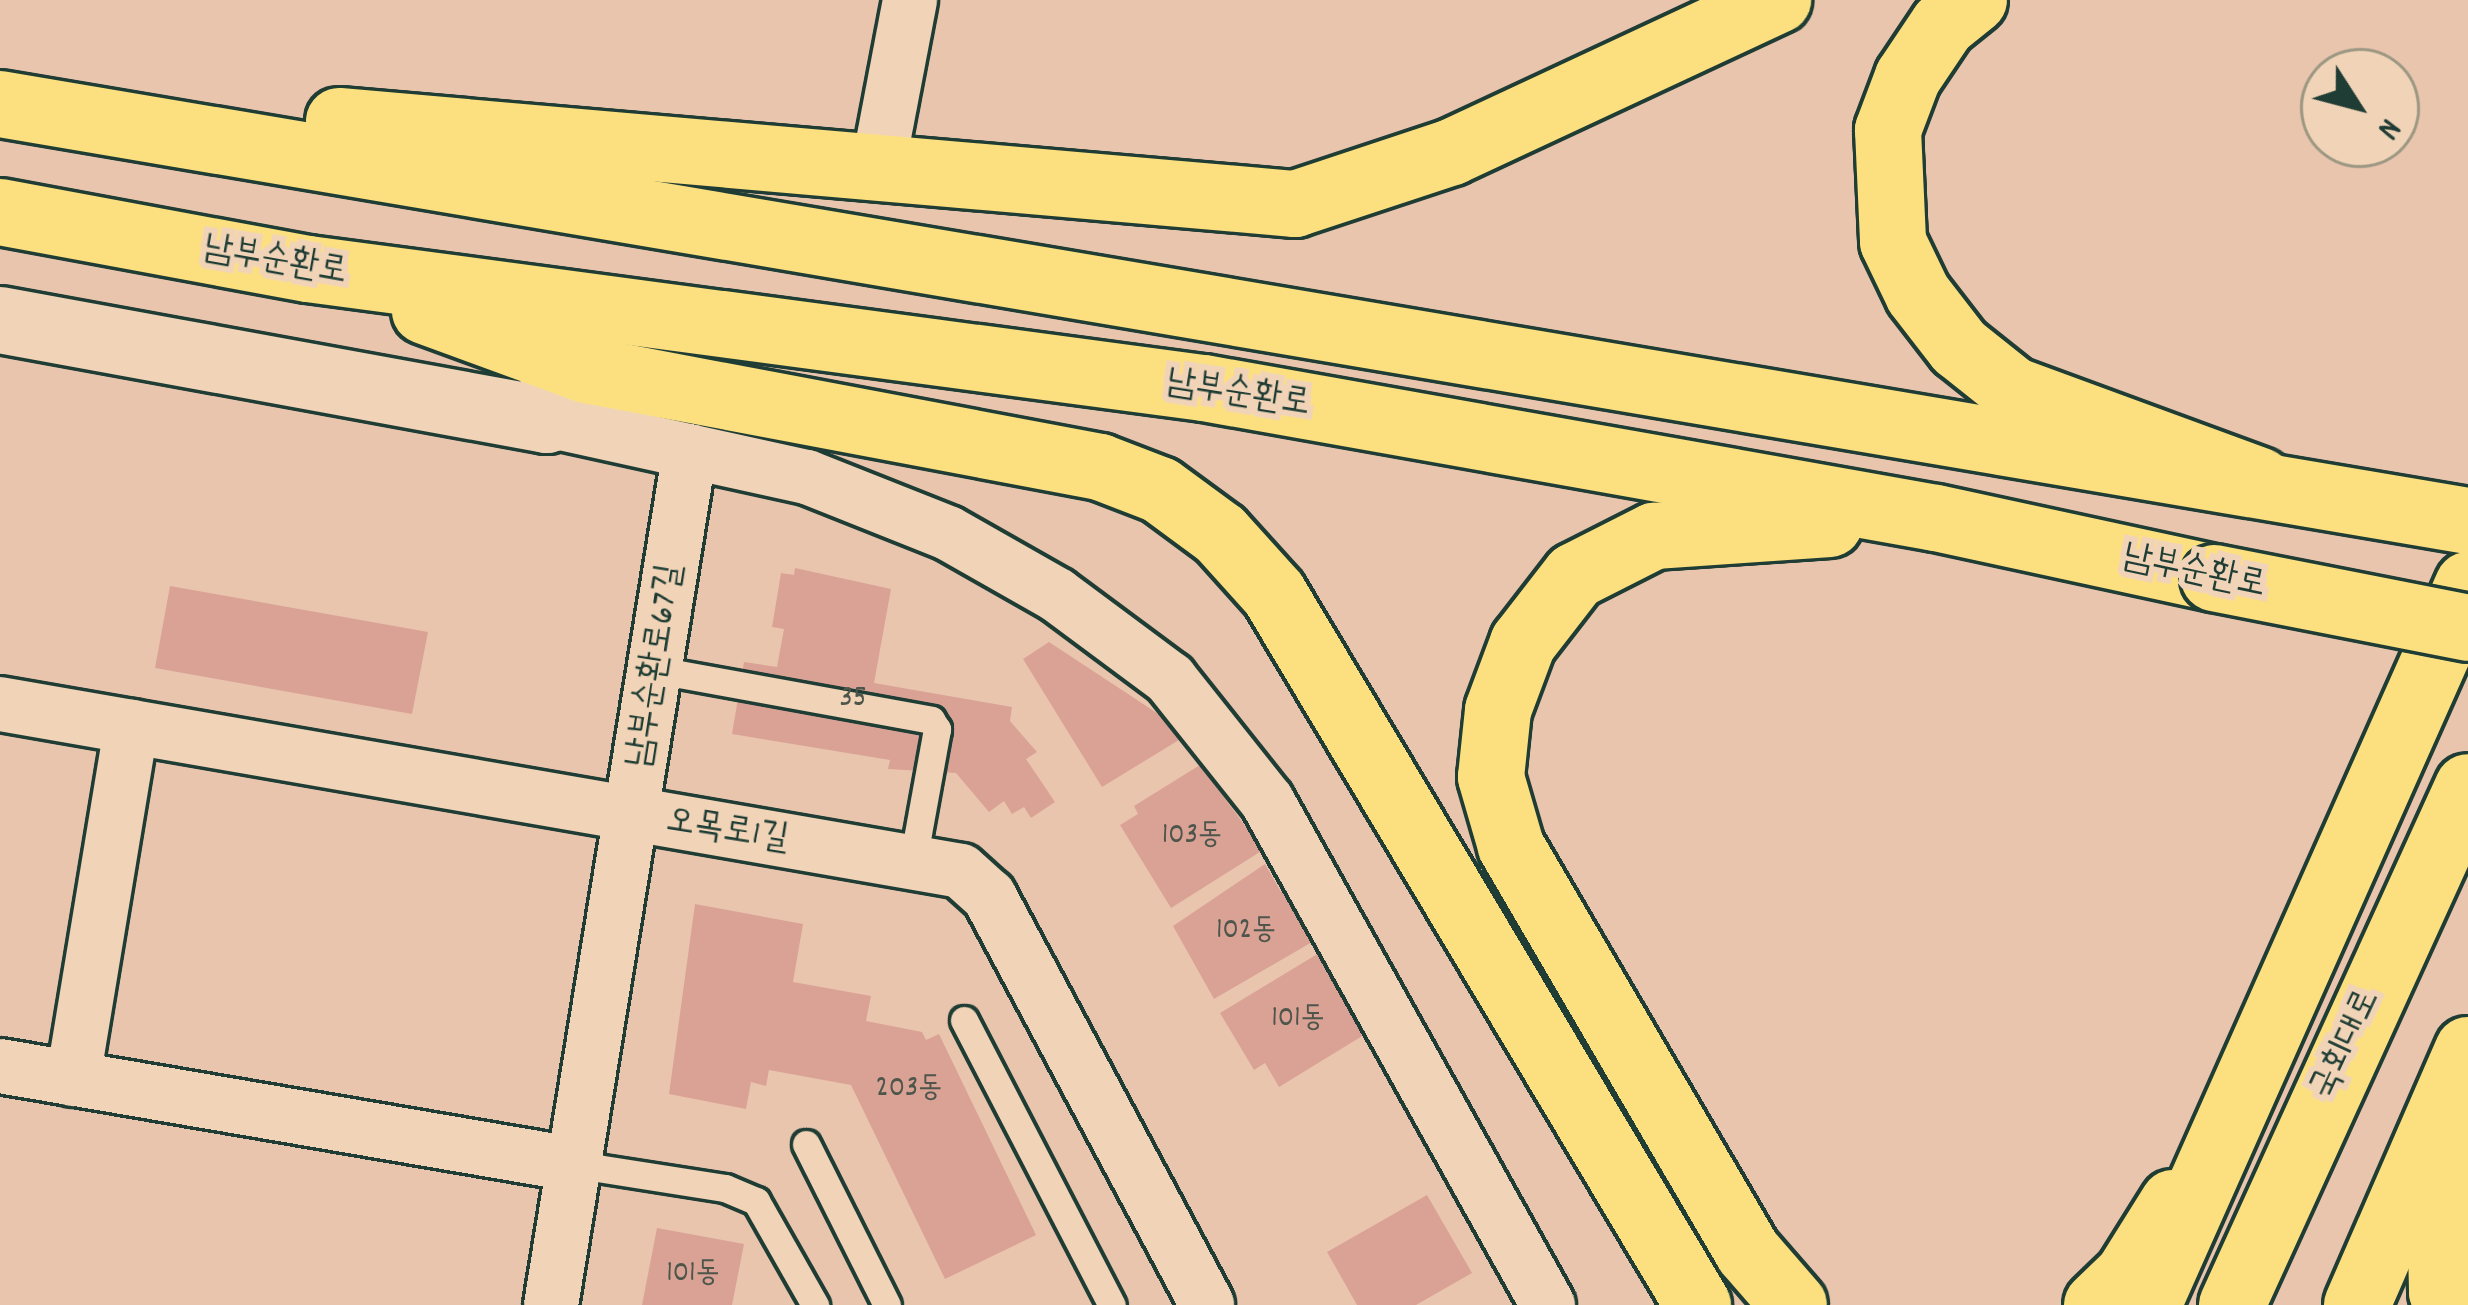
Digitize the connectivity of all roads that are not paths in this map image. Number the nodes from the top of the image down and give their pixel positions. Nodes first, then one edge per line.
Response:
1 (910, 0) edge
2 (1778, 0) edge
3 (1974, 0) edge
4 (0, 91) edge
5 (0, 104) edge
6 (878, 168) junction
7 (0, 212) edge
8 (308, 269) junction
9 (0, 320) edge
10 (553, 390) junction
11 (690, 451) junction
12 (2260, 481) junction
13 (1936, 518) junction
14 (2468, 521) edge
15 (2468, 585) edge
16 (2468, 628) edge
17 (657, 670) junction
18 (0, 704) edge
19 (130, 727) junction
20 (2468, 787) edge
21 (634, 817) junction
22 (913, 861) junction
23 (2468, 880) edge
24 (964, 1020) dead end
25 (2463, 1061) edge
26 (0, 1066) edge
27 (73, 1078) junction
28 (2235, 1103) junction
29 (806, 1144) dead end
30 (578, 1165) junction
31 (551, 1305) edge
32 (814, 1305) edge
33 (887, 1305) edge
34 (1112, 1305) edge
35 (1207, 1305) edge
36 (1548, 1305) edge
37 (1698, 1305) edge
38 (1794, 1305) edge
39 (2097, 1305) edge
40 (2148, 1305) edge
41 (2232, 1305) edge
42 (2277, 1305) edge
43 (2356, 1305) edge
44 (2451, 1305) edge

1 - 6 street
2 - 6 main road
3 - 12 main road
4 - 6 main road
5 - 12 main road
7 - 8 main road, 남부순환로
8 - 10 main road
8 - 13 main road, 남부순환로
9 - 10 street
10 - 11 street
10 - 37 main road
11 - 17 street, 남부순환로67길
11 - 36 street
12 - 14 main road
13 - 16 main road, 남부순환로, bridge
13 - 38 main road
15 - 28 main road
17 - 21 street, 남부순환로67길
17 - 22 lane
18 - 19 street, 오목로1길
19 - 21 street, 오목로1길
19 - 27 street
20 - 41 main road, 국회대로
21 - 22 street, 오목로1길
21 - 30 street, 남부순환로67길
22 - 35 street, 오목로1길
23 - 42 main road, 국회대로
24 - 34 lane
25 - 43 main road
25 - 44 main road
26 - 27 street
27 - 30 street
28 - 39 main road
28 - 40 main road
29 - 33 lane
30 - 31 street, 남부순환로67길
30 - 32 lane

